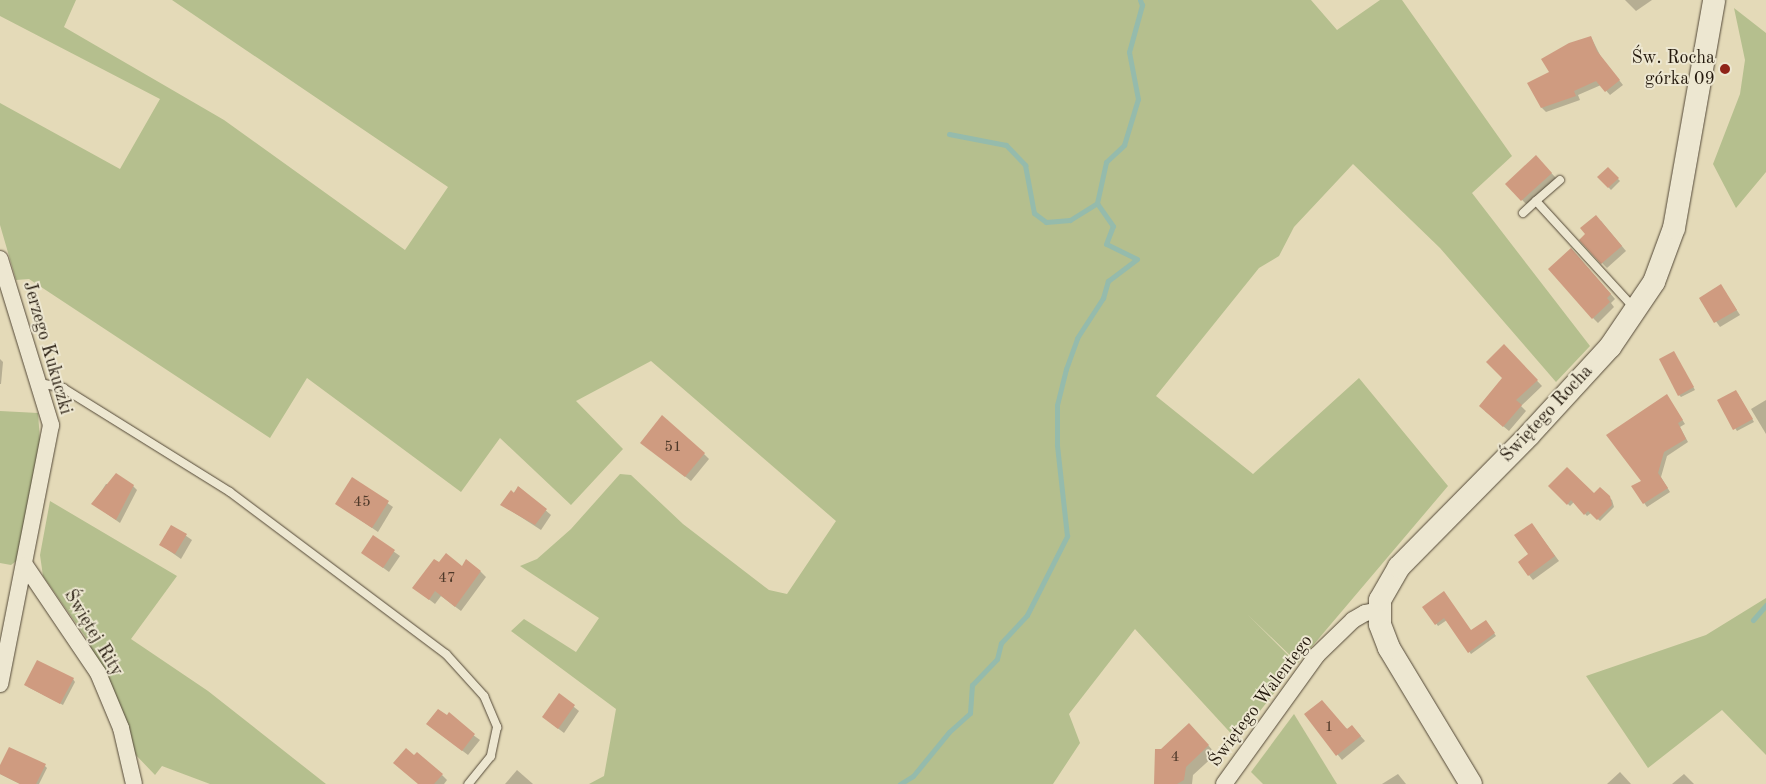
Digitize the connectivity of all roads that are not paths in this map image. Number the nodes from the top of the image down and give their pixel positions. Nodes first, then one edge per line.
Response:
1 (1714, 0) edge
2 (1560, 180) dead end
3 (1536, 201) junction
4 (1523, 213) dead end
5 (0, 259) edge
6 (1637, 311) junction
7 (40, 383) junction
8 (25, 565) junction
9 (1379, 610) junction
10 (0, 684) edge
11 (134, 784) edge
12 (468, 784) edge
13 (1224, 784) edge
14 (1471, 784) edge

1 - 6 street, Świętego Rocha
2 - 3 lane
3 - 4 lane
3 - 6 lane
5 - 7 street, Jerzego Kukuczki
6 - 9 street, Świętego Rocha
7 - 8 street, Jerzego Kukuczki
7 - 12 lane
8 - 10 street, Jerzego Kukuczki
8 - 11 street, Świętej Rity
9 - 13 street, Świętego Walentego
9 - 14 street, Świętego Rocha

